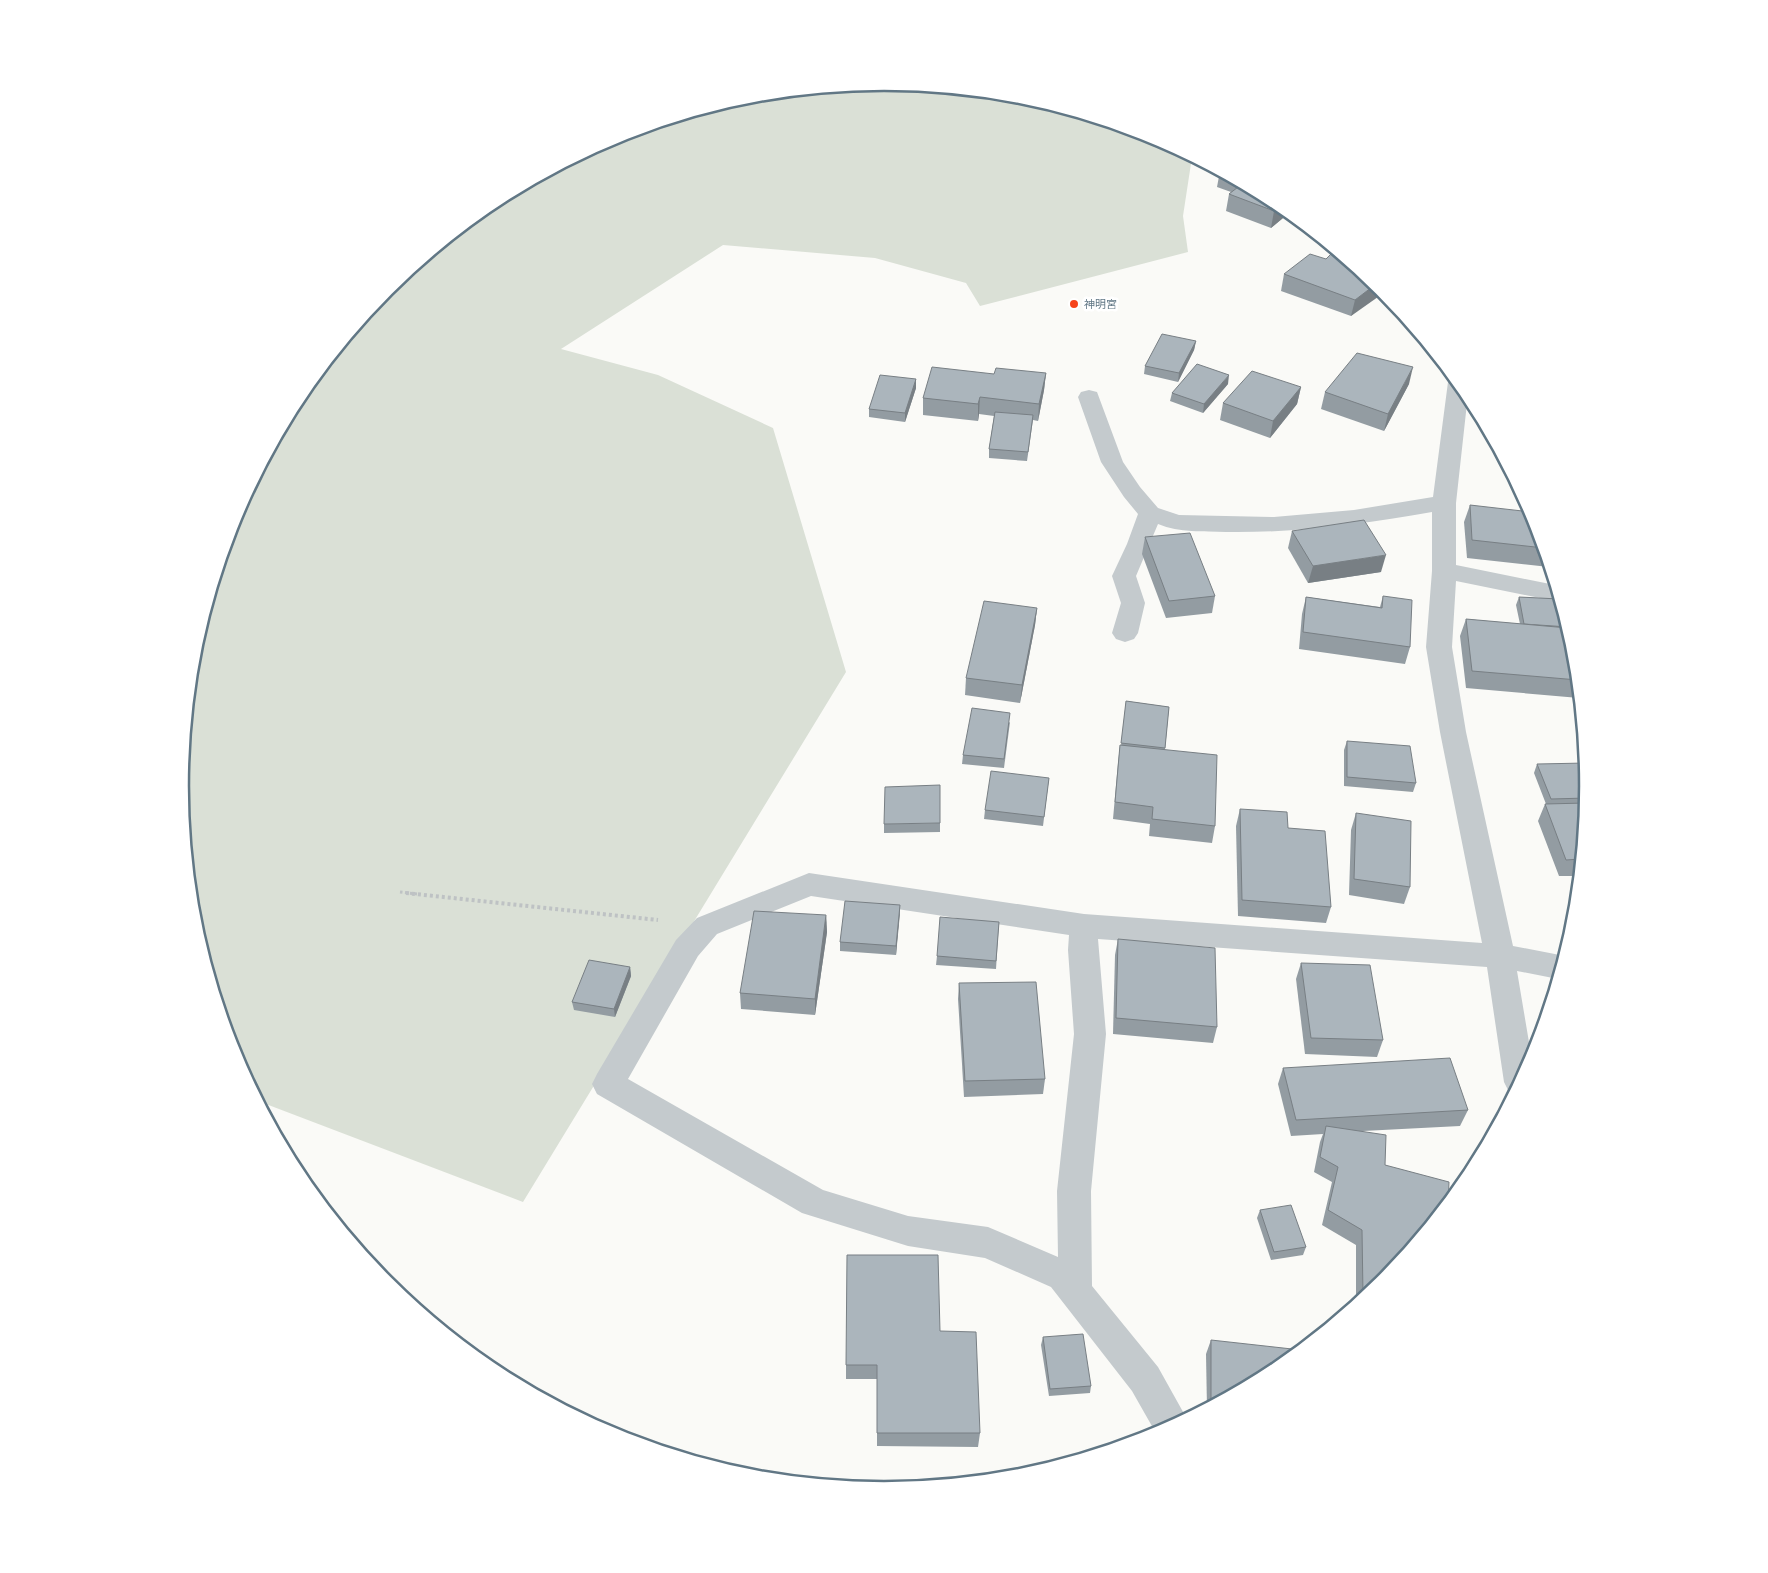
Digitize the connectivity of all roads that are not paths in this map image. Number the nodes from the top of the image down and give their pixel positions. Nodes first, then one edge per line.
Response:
1 (1458, 394) edge
2 (1089, 397) dead end
3 (1444, 503) junction
4 (1150, 513) junction
5 (1444, 571) junction
6 (1551, 593) edge
7 (1125, 633) dead end
8 (1084, 926) junction
9 (1500, 956) junction
10 (1556, 966) edge
11 (1518, 1071) edge
12 (1076, 1293) junction
13 (1168, 1421) edge

1 - 3 street
2 - 4 street
3 - 4 street
3 - 5 street
4 - 7 street
5 - 6 street
5 - 9 street
8 - 9 street
8 - 12 street
8 - 12 street
9 - 10 street
9 - 11 street
12 - 13 street

